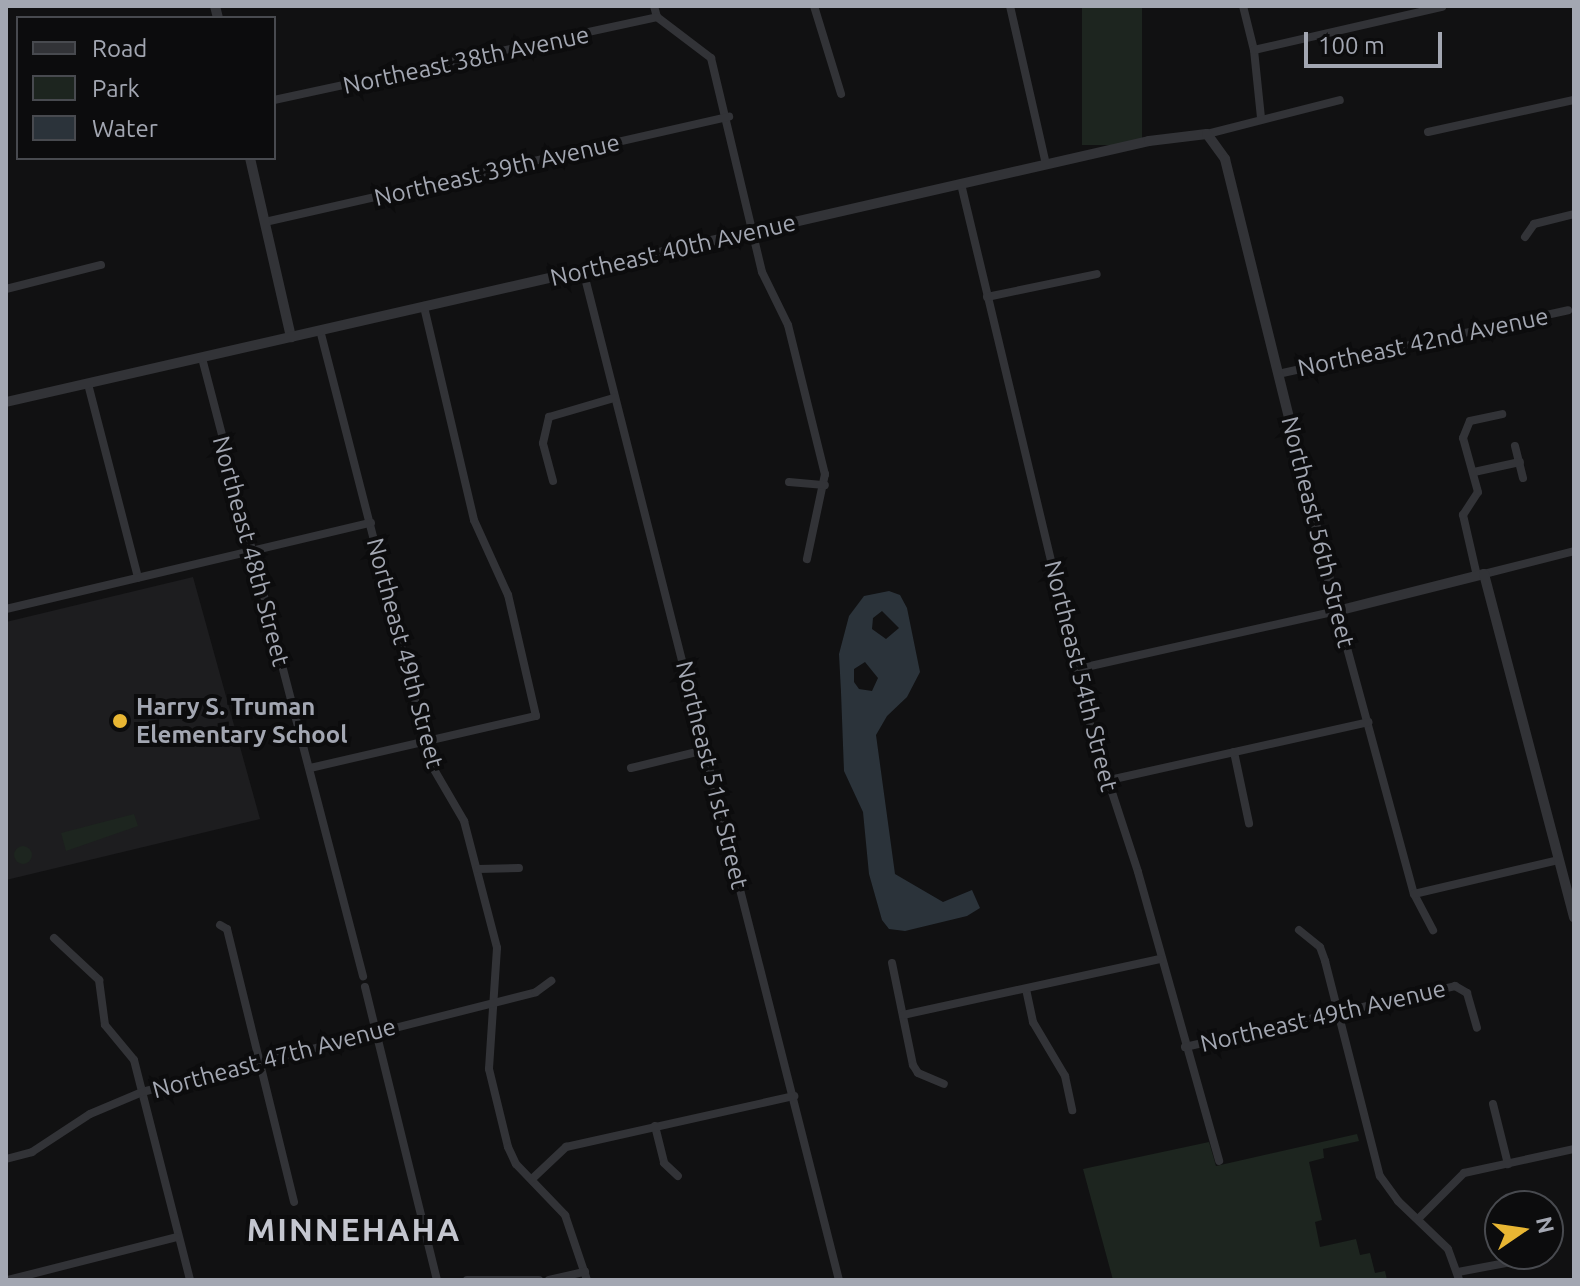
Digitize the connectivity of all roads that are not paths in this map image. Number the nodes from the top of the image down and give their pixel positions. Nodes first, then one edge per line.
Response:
1 (654, 6) edge
2 (814, 6) edge
3 (1010, 6) edge
4 (1243, 6) edge
5 (1442, 7) edge
6 (657, 17) junction
7 (1254, 50) junction
8 (841, 94) dead end
9 (276, 100) edge
10 (1340, 100) dead end
11 (1574, 100) edge
12 (729, 117) junction
13 (1261, 118) junction
14 (1428, 132) dead end
15 (1207, 134) junction
16 (250, 160) edge
17 (1046, 165) junction
18 (961, 184) junction
19 (1574, 214) edge
20 (265, 222) junction
21 (755, 232) junction
22 (1525, 237) dead end
23 (101, 265) dead end
24 (583, 270) junction
25 (1097, 274) dead end
26 (6, 289) edge
27 (987, 297) junction
28 (424, 306) junction
29 (1568, 310) dead end
30 (320, 330) junction
31 (291, 337) junction
32 (202, 358) junction
33 (1278, 374) junction
34 (88, 384) junction
35 (614, 398) junction
36 (6, 402) edge
37 (1502, 414) dead end
38 (1515, 446) dead end
39 (1520, 462) junction
40 (1474, 472) junction
41 (1523, 478) dead end
42 (553, 481) dead end
43 (789, 482) dead end
44 (825, 485) junction
45 (371, 523) junction
46 (249, 551) junction
47 (1574, 551) edge
48 (807, 559) dead end
49 (1481, 575) junction
50 (138, 578) junction
51 (6, 609) edge
52 (1337, 611) junction
53 (1077, 669) junction
54 (1368, 722) junction
55 (426, 743) junction
56 (705, 750) junction
57 (1234, 752) junction
58 (310, 768) junction
59 (631, 768) dead end
60 (1105, 781) junction
61 (1249, 823) dead end
62 (1559, 860) junction
63 (519, 868) dead end
64 (478, 869) junction
65 (1414, 894) junction
66 (1574, 917) edge
67 (220, 925) dead end
68 (1299, 930) dead end
69 (1433, 930) dead end
70 (54, 938) dead end
71 (1160, 959) junction
72 (892, 963) dead end
73 (363, 976) dead end
74 (551, 981) dead end
75 (365, 987) dead end
76 (1026, 989) junction
77 (494, 1003) junction
78 (1338, 1012) junction
79 (903, 1015) junction
80 (1477, 1028) dead end
81 (375, 1030) junction
82 (1185, 1047) junction
83 (259, 1064) junction
84 (944, 1084) dead end
85 (142, 1092) junction
86 (794, 1096) junction
87 (1493, 1104) dead end
88 (1072, 1110) dead end
89 (655, 1126) junction
90 (1574, 1149) edge
91 (6, 1159) edge
92 (1219, 1161) dead end
93 (1508, 1164) junction
94 (678, 1176) dead end
95 (532, 1179) junction
96 (294, 1202) dead end
97 (1418, 1219) junction
98 (177, 1237) junction
99 (1484, 1270) edge
100 (586, 1276) edge
101 (1459, 1276) edge
102 (8, 1280) edge
103 (190, 1280) edge
104 (437, 1280) edge
105 (467, 1280) edge
106 (539, 1280) edge
107 (549, 1280) edge
108 (839, 1280) edge

1 - 6 street
2 - 8 street
3 - 17 street
4 - 7 street
5 - 7 street
6 - 9 street, Northeast 38th Avenue
6 - 12 street
7 - 13 street
10 - 13 street, Northeast 40th Avenue
11 - 14 street
12 - 20 street, Northeast 39th Avenue
12 - 21 street
13 - 15 street, Northeast 40th Avenue
15 - 17 street, Northeast 40th Avenue
15 - 33 street, Northeast 56th Street
16 - 20 street
17 - 18 street, Northeast 40th Avenue
18 - 21 street, Northeast 40th Avenue
18 - 27 street, Northeast 54th Street
19 - 22 street
20 - 31 street
21 - 24 street, Northeast 40th Avenue
21 - 44 street
23 - 26 street
24 - 28 street, Northeast 40th Avenue
24 - 35 street, Northeast 51st Street
25 - 27 street
27 - 53 street, Northeast 54th Street
28 - 30 street, Northeast 40th Avenue
28 - 55 street
29 - 33 street, Northeast 42nd Avenue
30 - 31 street, Northeast 40th Avenue
30 - 45 street, Northeast 49th Street
31 - 32 street, Northeast 40th Avenue
32 - 34 street, Northeast 40th Avenue
32 - 46 street, Northeast 48th Street
33 - 52 street, Northeast 56th Street
34 - 36 street, Northeast 40th Avenue
34 - 50 street
35 - 42 street
35 - 56 street, Northeast 51st Street
37 - 40 street
38 - 39 street
39 - 40 street
39 - 41 street
40 - 49 street
43 - 44 street
44 - 48 street
45 - 46 street
45 - 55 street, Northeast 49th Street
46 - 50 street
46 - 58 street, Northeast 48th Street
47 - 49 street
49 - 52 street
49 - 62 street
50 - 51 street
52 - 53 street
52 - 54 street, Northeast 56th Street
53 - 60 street, Northeast 54th Street
54 - 57 street
54 - 65 street, Northeast 56th Street
55 - 58 street
55 - 64 street, Northeast 49th Street
56 - 59 street
56 - 86 street, Northeast 51st Street
57 - 60 street
57 - 61 street
58 - 73 street, Northeast 48th Street
60 - 71 street, Northeast 54th Street
62 - 65 street
62 - 66 street
63 - 64 street
64 - 77 street, Northeast 49th Street
65 - 69 street, Northeast 56th Street
67 - 83 street
68 - 78 street
70 - 85 street
71 - 76 street
71 - 82 street, Northeast 54th Street
72 - 79 street
74 - 77 street, Northeast 47th Avenue
75 - 81 street
76 - 79 street
76 - 88 street
77 - 81 street, Northeast 47th Avenue
77 - 95 street, Northeast 49th Street
78 - 80 street, Northeast 49th Avenue
78 - 82 street, Northeast 49th Avenue
78 - 97 street
79 - 84 street
81 - 83 street, Northeast 47th Avenue
81 - 104 street
82 - 92 street, Northeast 54th Street
83 - 85 street, Northeast 47th Avenue
83 - 96 street
85 - 91 street, Northeast 47th Avenue
85 - 98 street
86 - 89 street
86 - 108 street, Northeast 51st Street
87 - 93 street
89 - 94 street
89 - 95 street
90 - 93 street
93 - 97 street
95 - 100 street, Northeast 49th Street
97 - 101 street
98 - 102 street
98 - 103 street
99 - 101 street
100 - 107 street
105 - 106 street

